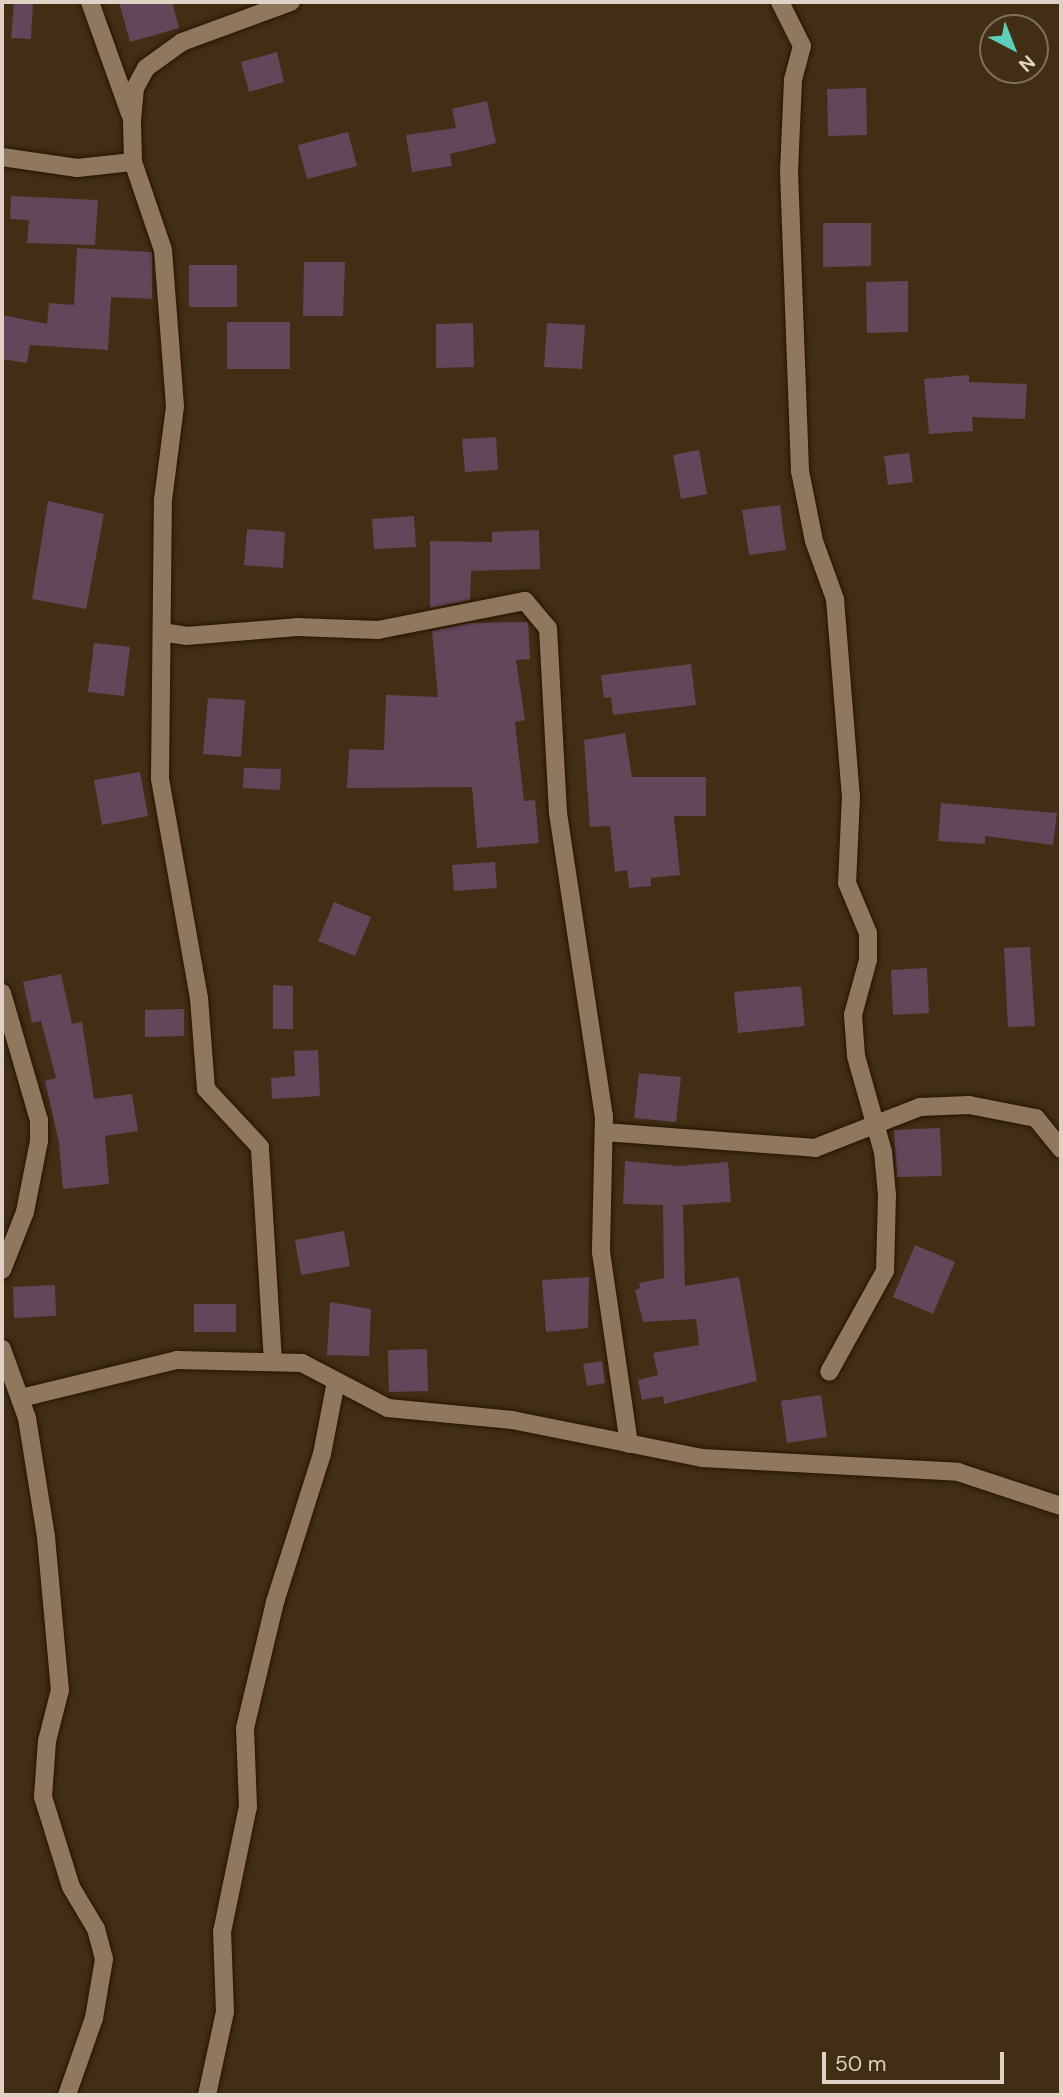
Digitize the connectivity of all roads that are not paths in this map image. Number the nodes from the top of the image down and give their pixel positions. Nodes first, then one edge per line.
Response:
1 (90, 2) edge
2 (291, 2) edge
3 (780, 2) edge
4 (132, 121) junction
5 (2, 157) edge
6 (133, 163) junction
7 (162, 632) junction
8 (2, 993) edge
9 (876, 1123) junction
10 (604, 1132) junction
11 (1061, 1149) edge
12 (2, 1270) edge
13 (2, 1349) edge
14 (273, 1363) junction
15 (829, 1372) dead end
16 (335, 1381) junction
17 (21, 1398) junction
18 (629, 1444) junction
19 (1061, 1506) edge
20 (67, 2095) edge
21 (207, 2095) edge

1 - 4 street
2 - 4 street
3 - 9 street
4 - 6 street
5 - 6 street
6 - 7 street
7 - 10 street
7 - 14 street
8 - 12 street
9 - 10 street
9 - 11 street
9 - 15 street
10 - 18 street
13 - 17 street
14 - 16 street
14 - 17 street
16 - 18 street
16 - 21 street
17 - 20 street
18 - 19 street

